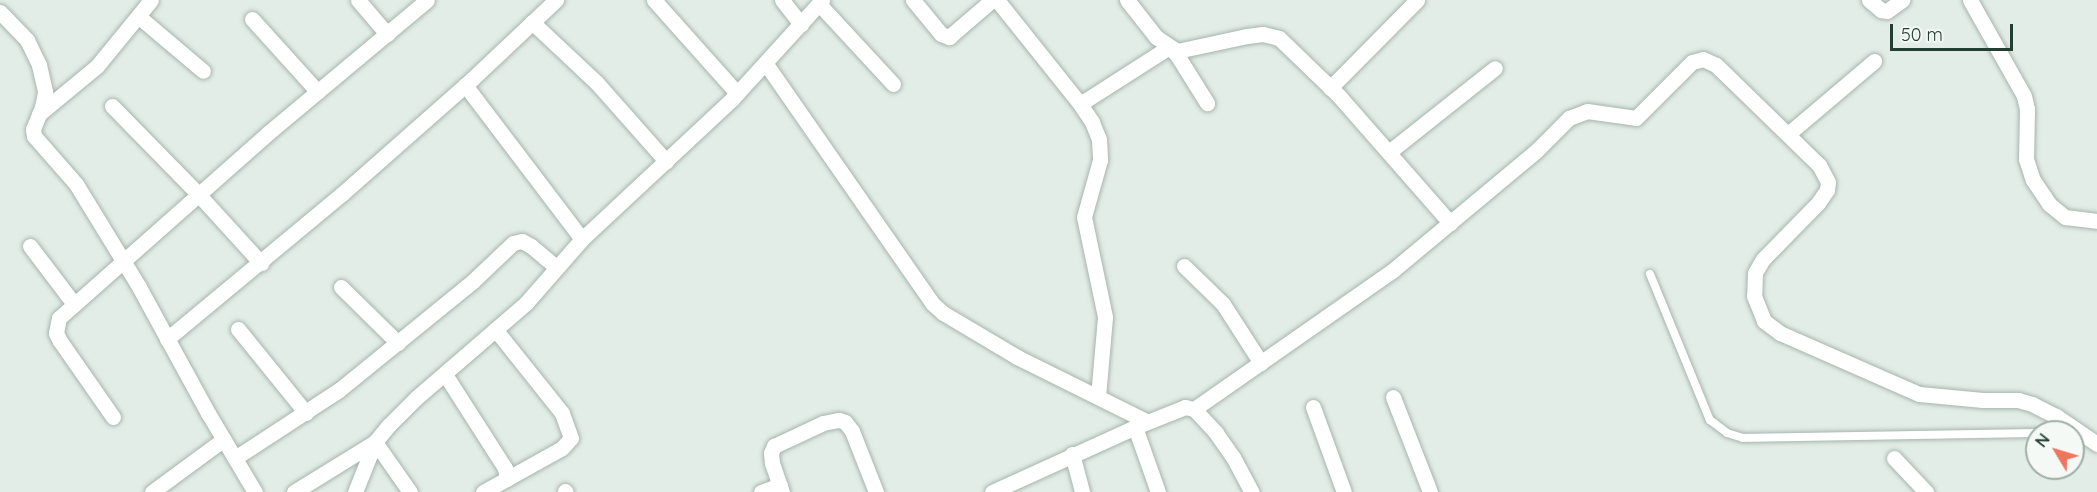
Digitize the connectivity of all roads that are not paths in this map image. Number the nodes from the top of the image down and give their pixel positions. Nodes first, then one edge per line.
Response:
1 (151, 0) edge
2 (358, 0) edge
3 (427, 0) edge
4 (556, 0) edge
5 (654, 0) edge
6 (782, 0) edge
7 (913, 0) edge
8 (992, 0) edge
9 (998, 0) edge
10 (1127, 0) edge
11 (1417, 0) edge
12 (1869, 0) edge
13 (1902, 0) edge
14 (1970, 0) edge
15 (821, 2) edge
16 (0, 12) edge
17 (138, 16) junction
18 (252, 19) dead end
19 (532, 22) junction
20 (801, 24) junction
21 (387, 34) junction
22 (1169, 48) junction
23 (1874, 62) dead end
24 (765, 64) junction
25 (1495, 68) dead end
26 (202, 71) dead end
27 (893, 84) dead end
28 (465, 85) junction
29 (1330, 88) junction
30 (318, 92) junction
31 (737, 93) junction
32 (1207, 103) dead end
33 (1080, 104) junction
34 (112, 106) dead end
35 (39, 114) junction
36 (1788, 134) junction
37 (1389, 152) junction
38 (666, 161) junction
39 (200, 196) junction
40 (2097, 221) edge
41 (1450, 223) junction
42 (582, 239) junction
43 (30, 246) dead end
44 (123, 261) junction
45 (261, 263) junction
46 (1184, 266) dead end
47 (556, 267) junction
48 (1650, 274) dead end
49 (341, 287) dead end
50 (74, 304) junction
51 (238, 329) dead end
52 (495, 329) junction
53 (167, 339) junction
54 (398, 343) junction
55 (1261, 363) junction
56 (448, 379) dead end
57 (1098, 397) junction
58 (1393, 397) dead end
59 (1313, 407) dead end
60 (1194, 409) junction
61 (306, 413) junction
62 (113, 417) dead end
63 (2062, 420) edge
64 (1141, 424) junction
65 (2025, 433) edge
66 (224, 439) junction
67 (375, 442) junction
68 (1072, 454) junction
69 (235, 458) junction
70 (1894, 458) dead end
71 (507, 479) junction
72 (781, 489) edge
73 (152, 492) edge
74 (255, 492) edge
75 (294, 492) edge
76 (355, 492) edge
77 (410, 492) edge
78 (483, 492) edge
79 (761, 492) edge
80 (876, 492) edge
81 (992, 492) edge
82 (1082, 492) edge
83 (1158, 492) edge
84 (1252, 492) edge
85 (1344, 492) edge
86 (1430, 492) edge
87 (1926, 492) edge

1 - 17 street
2 - 21 street
3 - 21 street
4 - 19 street
5 - 31 street
6 - 20 street
7 - 8 street
9 - 33 street
10 - 22 street
11 - 29 street
12 - 13 street
14 - 40 street
15 - 20 street
15 - 27 street
16 - 35 street
17 - 26 street
17 - 35 street
18 - 30 street
19 - 28 street
19 - 38 street
20 - 24 street
21 - 30 street
22 - 29 street
22 - 32 street
22 - 33 street
23 - 36 street
24 - 31 street
24 - 57 street
25 - 37 street
28 - 42 street
28 - 45 street
29 - 37 street
30 - 39 street
31 - 38 street
33 - 57 street
34 - 39 street
35 - 44 street
36 - 41 street
36 - 63 street
37 - 41 street
38 - 42 street
39 - 44 street
39 - 45 street
41 - 55 street
42 - 47 street
43 - 50 street
44 - 50 street
44 - 53 street
45 - 53 street
46 - 55 street
47 - 52 street
47 - 54 street
48 - 65 lane
49 - 54 street
50 - 62 street
51 - 61 street
52 - 67 street
52 - 71 street
53 - 66 street
54 - 61 street
55 - 60 street
56 - 71 street
57 - 64 street
58 - 86 street
59 - 85 street
60 - 64 street
60 - 84 street
61 - 69 street
64 - 68 street
64 - 83 street
66 - 69 street
66 - 73 street
67 - 75 street
67 - 76 street
67 - 77 street
68 - 81 street
68 - 82 street
69 - 74 street
70 - 87 street
71 - 78 street
72 - 79 street
72 - 80 street

